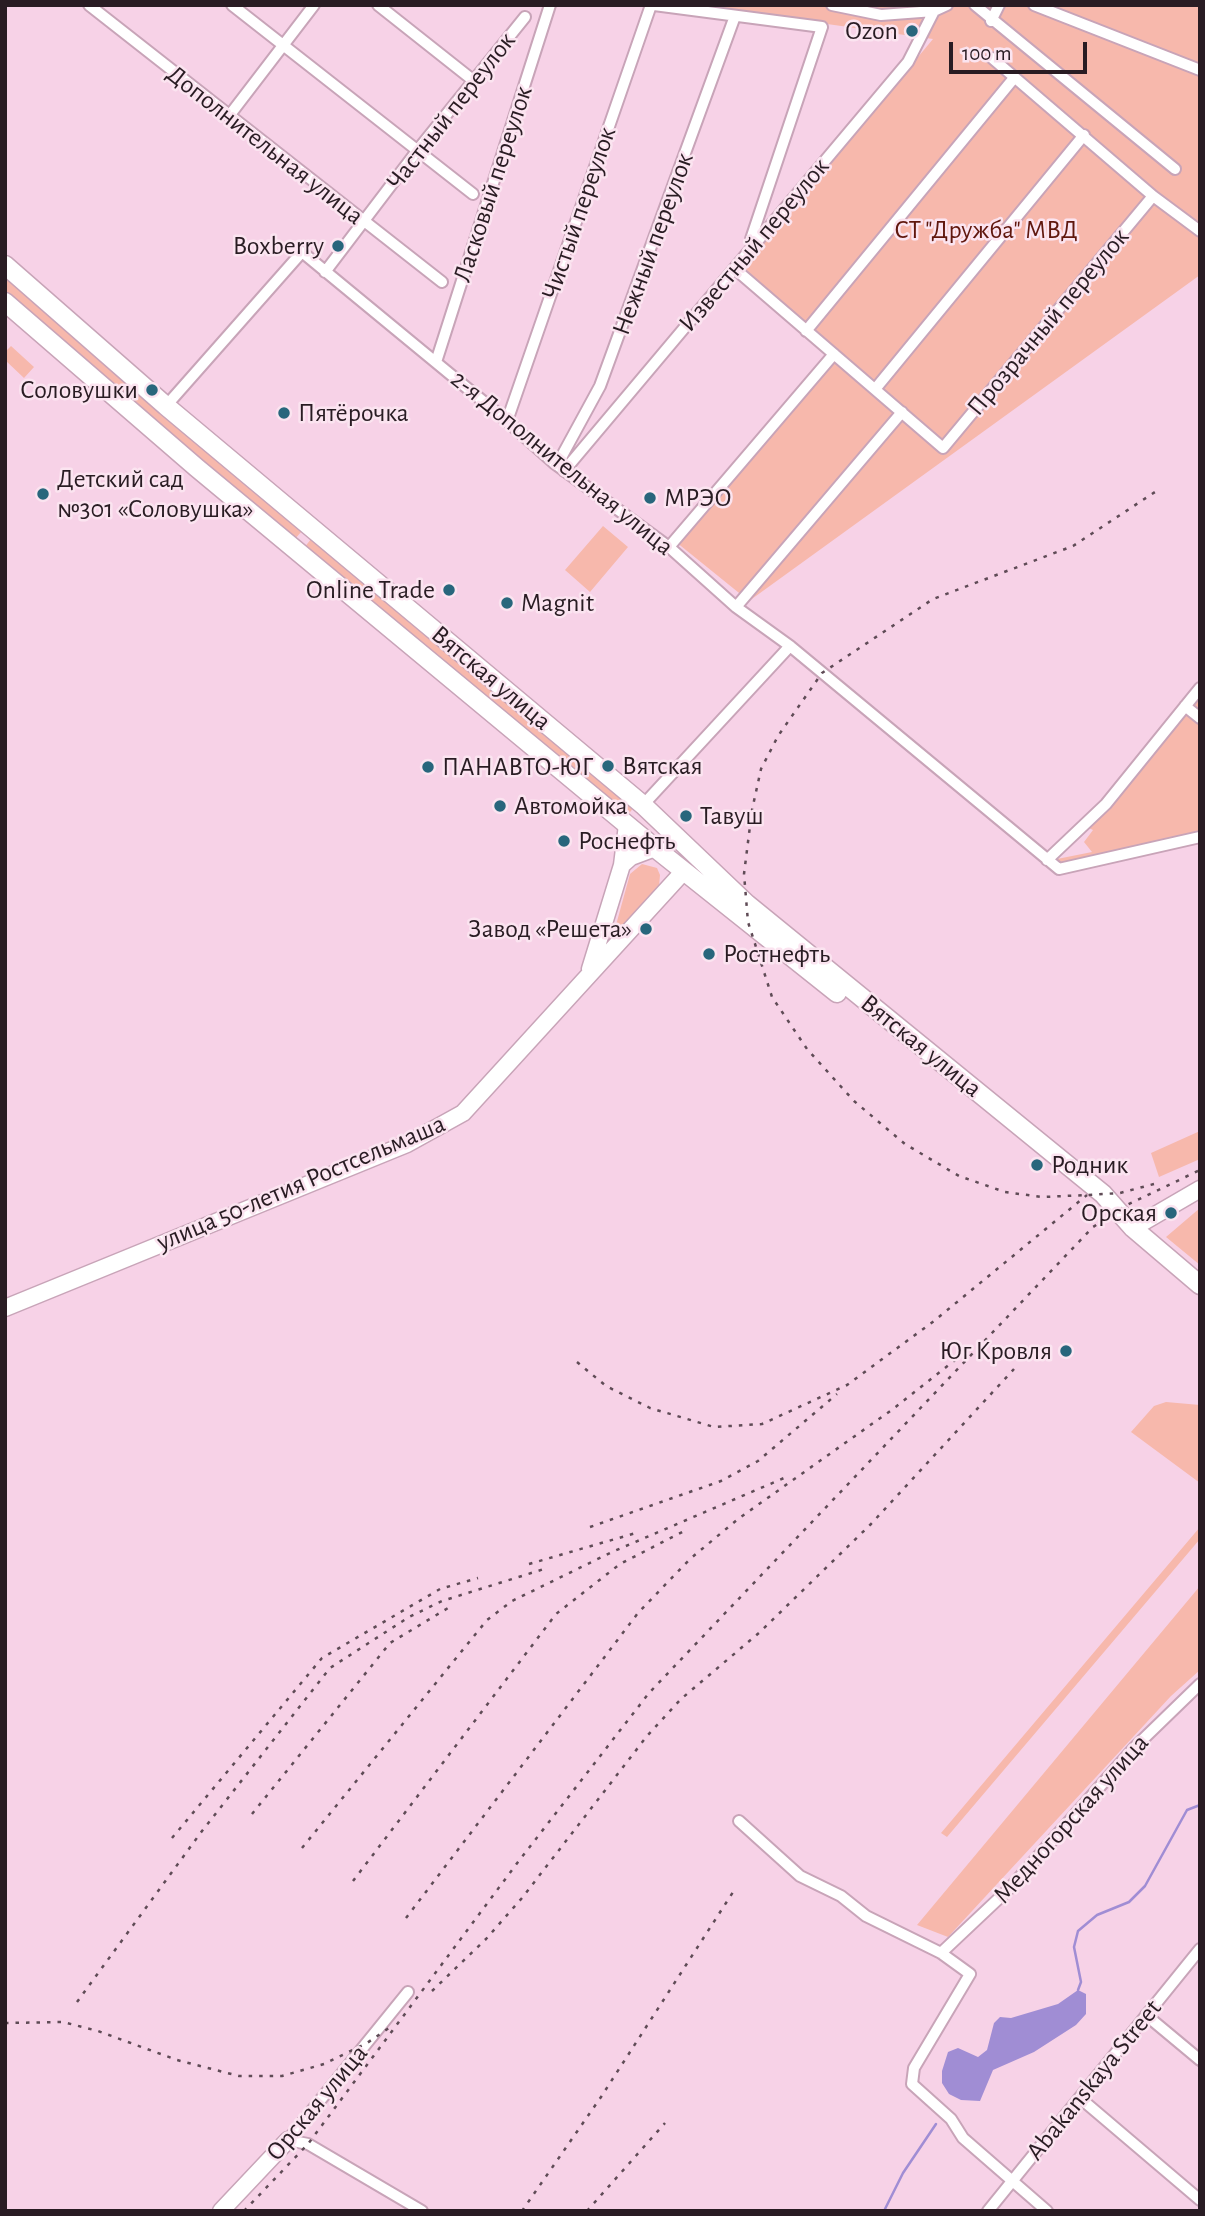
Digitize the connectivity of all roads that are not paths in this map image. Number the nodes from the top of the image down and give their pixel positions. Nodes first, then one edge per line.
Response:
1 (232, 5) edge
2 (314, 5) edge
3 (378, 5) edge
4 (550, 5) edge
5 (652, 5) edge
6 (832, 5) edge
7 (947, 5) edge
8 (975, 5) edge
9 (999, 5) edge
10 (1034, 5) edge
11 (94, 7) edge
12 (934, 11) junction
13 (735, 16) junction
14 (525, 17) dead end
15 (991, 21) junction
16 (283, 45) junction
17 (992, 58) dead end
18 (1200, 71) edge
19 (1014, 78) junction
20 (474, 81) junction
21 (229, 116) junction
22 (1084, 135) junction
23 (416, 151) junction
24 (1175, 169) dead end
25 (472, 194) dead end
26 (1153, 196) junction
27 (364, 222) junction
28 (1200, 231) edge
29 (754, 244) junction
30 (5, 265) edge
31 (735, 269) junction
32 (325, 272) junction
33 (442, 282) dead end
34 (5, 302) edge
35 (806, 331) junction
36 (834, 354) junction
37 (436, 362) junction
38 (876, 388) junction
39 (166, 406) junction
40 (902, 412) junction
41 (507, 421) junction
42 (560, 468) junction
43 (309, 528) junction
44 (669, 547) junction
45 (293, 548) junction
46 (736, 607) junction
47 (790, 646) junction
48 (1200, 688) edge
49 (1185, 706) junction
50 (1200, 718) edge
51 (643, 805) junction
52 (627, 825) junction
53 (1200, 837) edge
54 (682, 841) junction
55 (655, 848) junction
56 (698, 856) junction
57 (1047, 860) junction
58 (621, 865) junction
59 (684, 871) junction
60 (588, 974) junction
61 (1200, 1189) edge
62 (1133, 1228) junction
63 (1200, 1285) edge
64 (5, 1307) edge
65 (1200, 1684) edge
66 (739, 1821) dead end
67 (1200, 1949) edge
68 (941, 1953) junction
69 (408, 1992) dead end
70 (1146, 2015) junction
71 (1200, 2060) edge
72 (1080, 2098) junction
73 (288, 2140) junction
74 (1011, 2181) junction
75 (1200, 2200) edge
76 (222, 2211) edge
77 (422, 2211) edge
78 (988, 2211) edge
79 (1047, 2211) edge

1 - 16 street
2 - 16 street
3 - 20 street
4 - 37 street, Ласковый переулок
5 - 13 street
5 - 41 street, Чистый переулок
6 - 12 street
7 - 12 street
8 - 15 street
9 - 15 street
10 - 18 street
11 - 21 street, Дополнительная улица
12 - 29 street, Известный переулок
13 - 29 street
13 - 42 street, Нежный переулок
14 - 20 street, Частный переулок
15 - 24 street
16 - 21 street
16 - 23 street
17 - 19 street
19 - 22 street
19 - 35 street
20 - 23 street, Частный переулок
21 - 27 street, Дополнительная улица
22 - 26 street
22 - 38 street
23 - 25 street
23 - 27 street, Частный переулок
26 - 28 street
26 - 40 street, Прозрачный переулок
27 - 32 street, Частный переулок
27 - 33 street, Дополнительная улица
29 - 31 street, Известный переулок
30 - 39 main road, Вятская улица
31 - 35 street
31 - 42 street, Известный переулок
32 - 37 street, 2-я Дополнительная улица
32 - 39 street, 2-я Дополнительная улица
34 - 45 main road, Вятская улица
35 - 36 street
36 - 38 street
36 - 44 street
37 - 41 street, 2-я Дополнительная улица
38 - 40 street
39 - 43 main road, Вятская улица
40 - 46 street
41 - 42 street, 2-я Дополнительная улица
42 - 44 street, 2-я Дополнительная улица
43 - 45 main road
43 - 51 main road, Вятская улица
44 - 46 street, 2-я Дополнительная улица
45 - 52 main road, Вятская улица
46 - 47 street, 2-я Дополнительная улица
47 - 51 street
47 - 57 street, 2-я Дополнительная улица
48 - 49 street
49 - 50 street
49 - 57 street
51 - 52 main road
51 - 54 main road, Вятская улица
52 - 55 main road, Вятская улица
52 - 58 main road
53 - 57 street, 2-я Дополнительная улица
54 - 55 main road
54 - 56 main road, Вятская улица
55 - 58 main road
55 - 59 main road, Вятская улица
56 - 59 main road
56 - 62 main road, Вятская улица
58 - 60 main road
59 - 60 main road, улица 50-летия Ростсельмаша
59 - 62 main road, Вятская улица
60 - 64 main road, улица 50-летия Ростсельмаша
61 - 62 main road
62 - 63 main road, Вятская улица
65 - 68 street, Медногорская улица
66 - 68 street
67 - 70 street, Abakanskaya Street
68 - 74 street
69 - 73 street, Орская улица
70 - 71 street
70 - 72 street, Abakanskaya Street
72 - 74 street, Abakanskaya Street
72 - 75 street
73 - 76 main road, Орская улица
73 - 77 street
74 - 78 street, Abakanskaya Street
74 - 79 street

